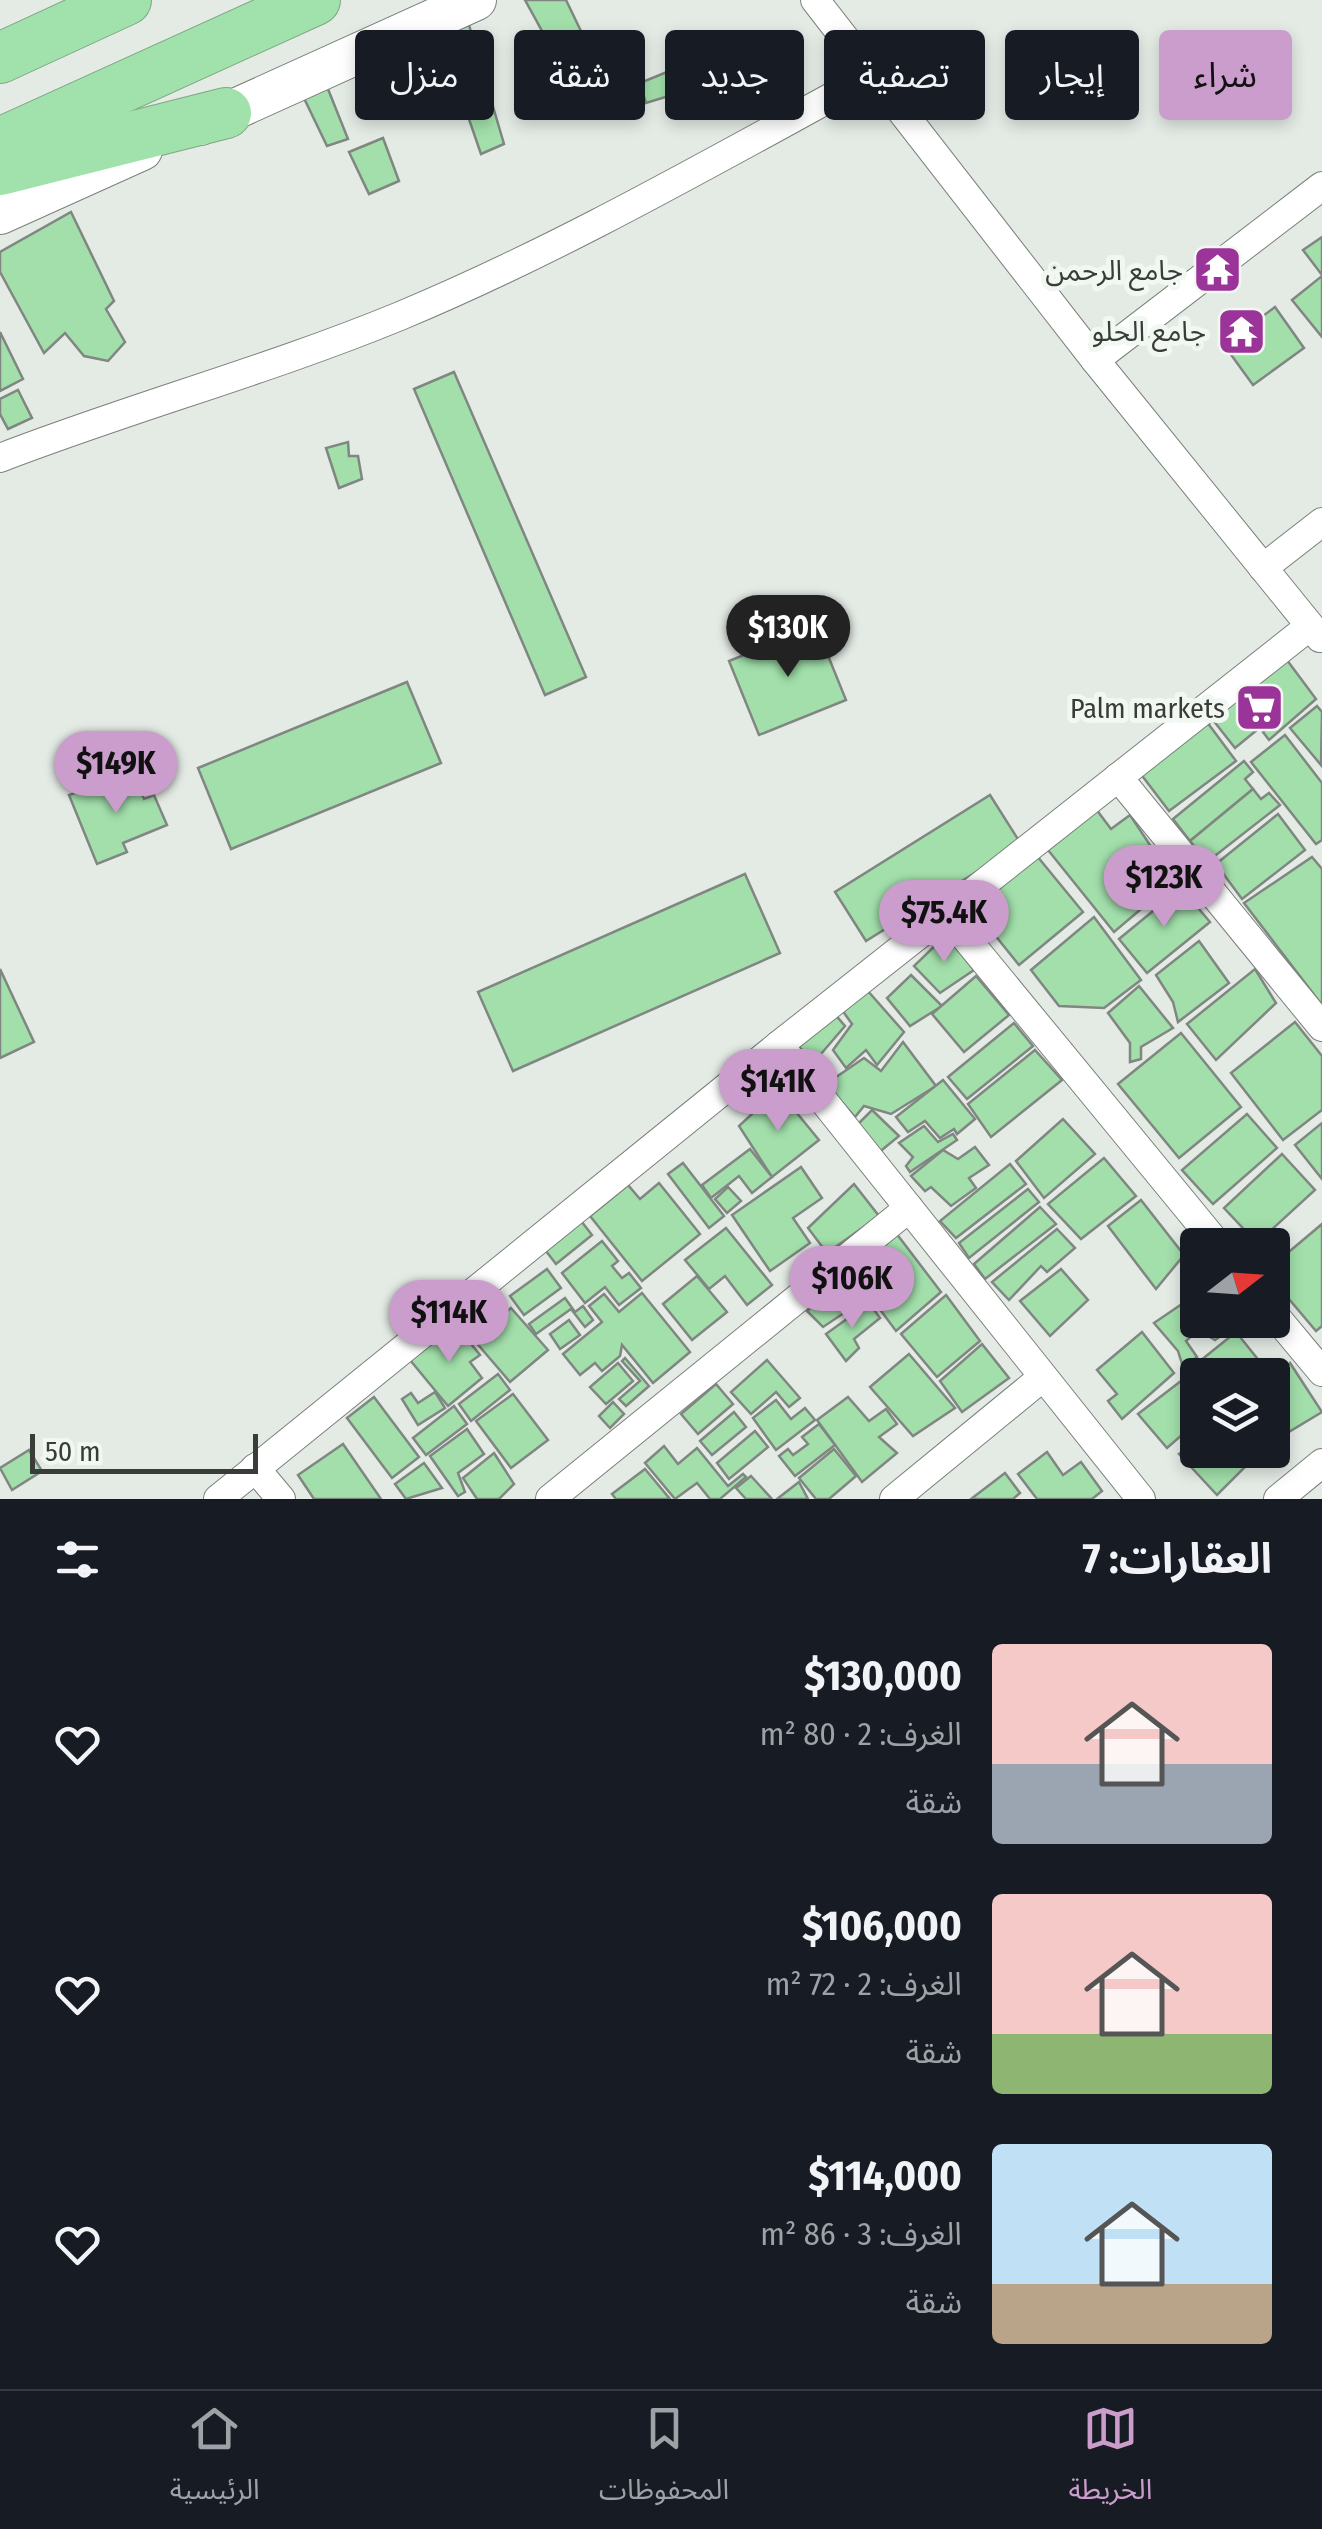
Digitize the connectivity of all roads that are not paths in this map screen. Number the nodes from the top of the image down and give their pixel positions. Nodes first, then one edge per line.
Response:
1 (126, 0) edge
2 (315, 0) edge
3 (476, 0) edge
4 (816, 0) edge
5 (839, 30) edge
6 (0, 58) edge
7 (824, 100) edge
8 (226, 113) junction
9 (908, 120) edge
10 (0, 143) edge
11 (0, 170) edge
12 (1322, 186) edge
13 (0, 214) edge
14 (1095, 360) junction
15 (0, 458) edge
16 (1322, 522) edge
17 (1264, 568) junction
18 (1316, 633) edge
19 (1118, 778) junction
20 (946, 914) junction
21 (1322, 1027) edge
22 (779, 1046) junction
23 (909, 1208) junction
24 (1204, 1228) edge
25 (1290, 1334) edge
26 (1322, 1372) edge
27 (1043, 1377) junction
28 (1322, 1464) edge
29 (255, 1468) junction
30 (218, 1499) edge
31 (280, 1499) edge
32 (550, 1499) edge
33 (894, 1499) edge
34 (1140, 1499) edge
35 (1278, 1499) edge

1 - 6 highway
2 - 10 highway
3 - 8 main road
4 - 5 street
7 - 15 street
8 - 11 highway
8 - 13 main road
9 - 14 street
12 - 14 street
14 - 17 street
16 - 17 street
17 - 18 street
18 - 19 street
19 - 20 street
19 - 21 street
20 - 22 street
20 - 24 street
22 - 23 street
22 - 29 street
23 - 27 street
23 - 32 street
25 - 26 street
27 - 33 street
27 - 34 street
28 - 35 street
29 - 30 street
29 - 31 street

